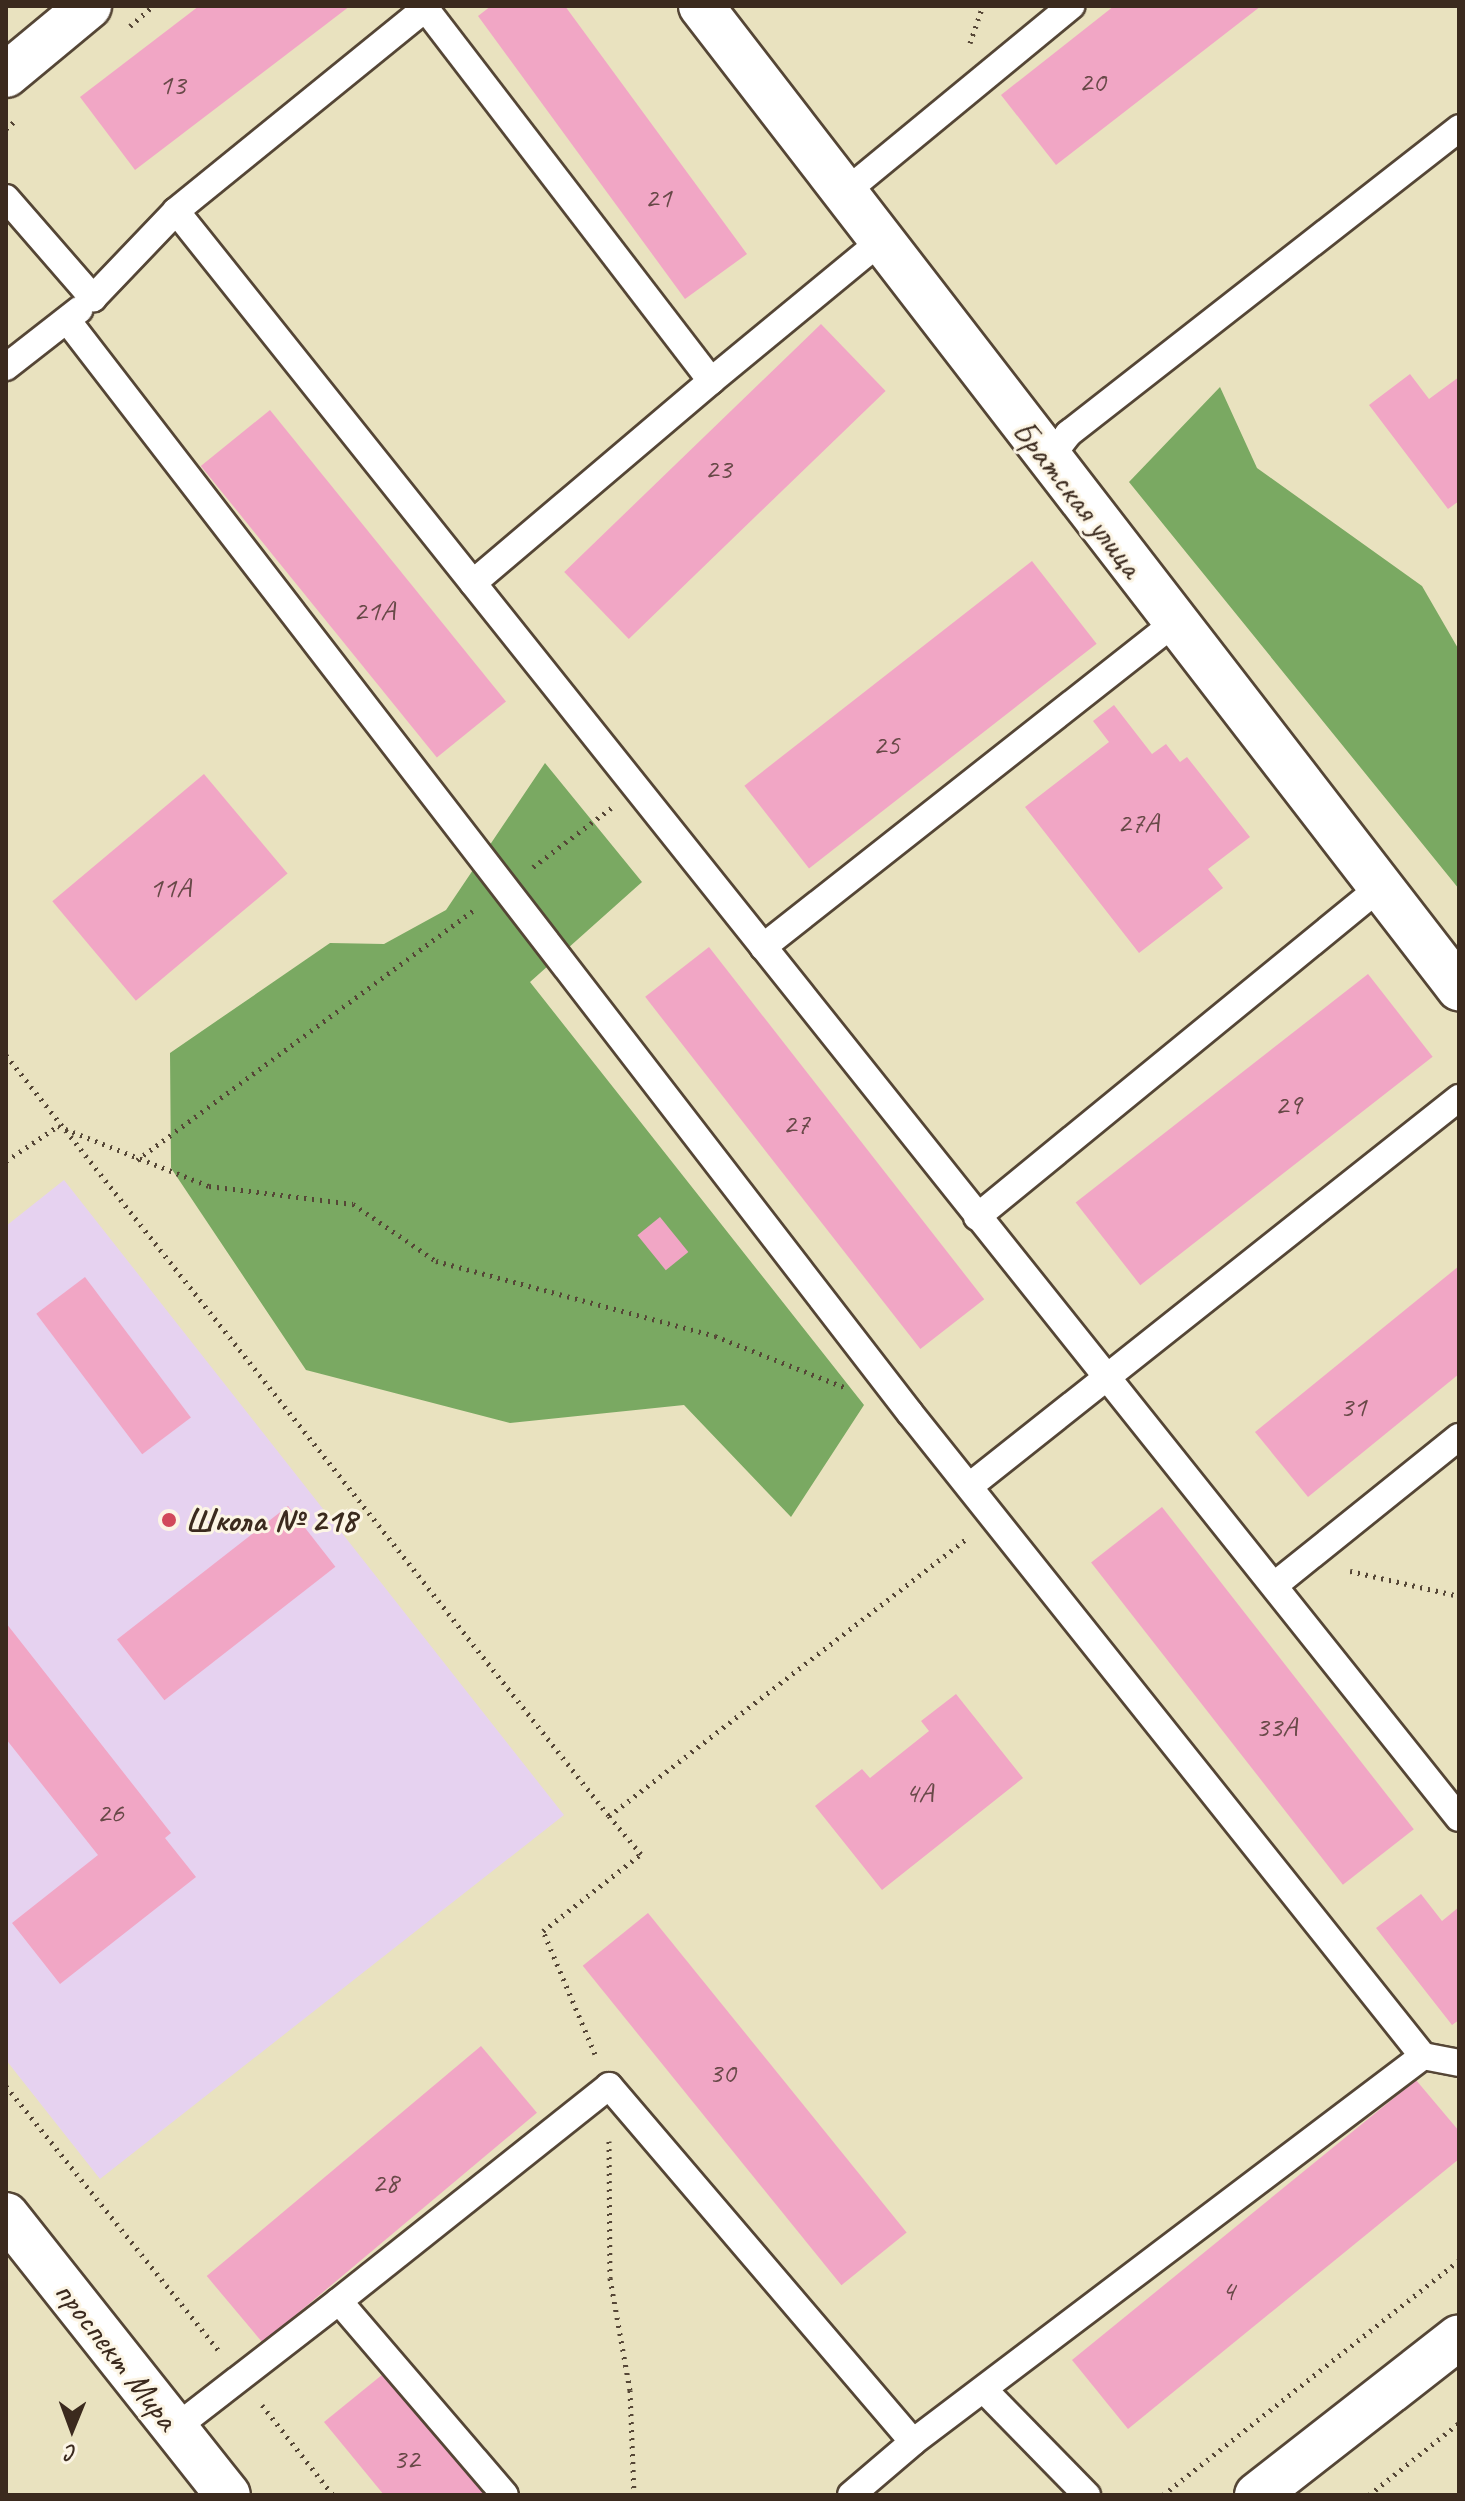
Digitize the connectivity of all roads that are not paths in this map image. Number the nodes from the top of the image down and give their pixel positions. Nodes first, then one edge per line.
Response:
1 (89, 6) edge
2 (701, 6) edge
3 (1071, 6) edge
4 (427, 7) edge
5 (6, 75) edge
6 (1459, 128) edge
7 (843, 194) junction
8 (6, 198) edge
9 (176, 211) junction
10 (881, 241) junction
11 (93, 298) junction
12 (67, 320) junction
13 (6, 367) edge
14 (711, 381) junction
15 (1048, 460) junction
16 (473, 583) junction
17 (1174, 623) junction
18 (1379, 888) junction
19 (763, 947) junction
20 (1459, 988) edge
21 (1459, 1098) edge
22 (977, 1217) junction
23 (1107, 1377) junction
24 (1459, 1437) edge
25 (971, 1485) junction
26 (1276, 1584) junction
27 (1459, 1818) edge
28 (1423, 2056) junction
29 (1459, 2063) edge
30 (6, 2215) edge
31 (339, 2301) junction
32 (1459, 2337) edge
33 (985, 2391) junction
34 (174, 2429) junction
35 (913, 2442) junction
36 (228, 2495) edge
37 (505, 2495) edge
38 (851, 2495) edge
39 (1087, 2495) edge
40 (1257, 2495) edge

1 - 5 street
2 - 7 street, Братская улица
3 - 7 lane
4 - 9 lane
4 - 14 lane
6 - 15 lane
7 - 10 street, Братская улица
8 - 11 lane
9 - 11 lane
9 - 16 lane
10 - 14 lane
10 - 15 street, Братская улица
11 - 12 lane
12 - 13 lane
12 - 25 lane
14 - 16 lane
15 - 17 street, Братская улица
16 - 19 lane
17 - 18 street, Братская улица
17 - 19 lane
18 - 20 street, Братская улица
18 - 22 lane
19 - 22 lane
21 - 23 lane
22 - 23 lane
23 - 25 lane
23 - 26 lane
24 - 26 lane
25 - 28 lane
26 - 27 lane
28 - 29 lane
28 - 33 lane
30 - 34 street, проспект Мира
31 - 34 lane
31 - 35 lane
31 - 37 lane
32 - 40 street
33 - 35 lane
33 - 39 lane
34 - 36 street, проспект Мира
35 - 38 lane

